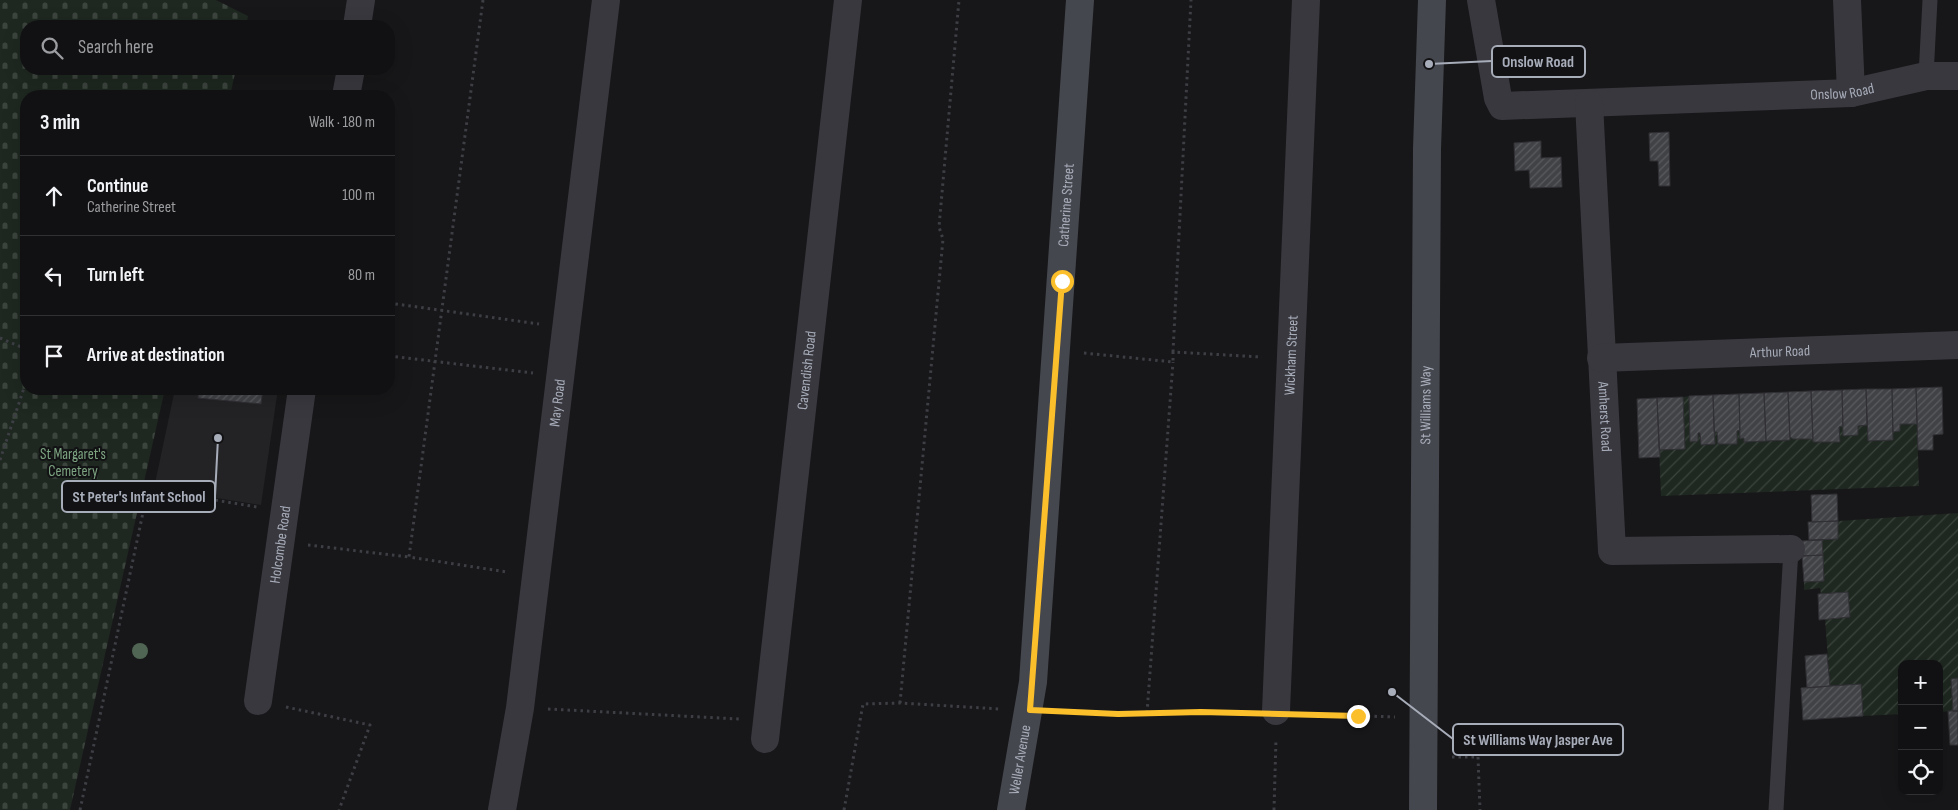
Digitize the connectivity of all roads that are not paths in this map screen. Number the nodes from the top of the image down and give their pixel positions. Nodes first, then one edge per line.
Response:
1 (362, 0) edge
2 (606, 0) edge
3 (848, 0) edge
4 (1080, 0) edge
5 (1306, 0) edge
6 (1432, 0) edge
7 (1481, 0) edge
8 (1847, 0) edge
9 (1930, 0) edge
10 (358, 20) edge
11 (350, 75) edge
12 (1926, 76) junction
13 (1958, 76) edge
14 (347, 90) edge
15 (1851, 93) junction
16 (1589, 103) junction
17 (1958, 345) edge
18 (1601, 358) junction
19 (301, 395) edge
20 (1791, 549) joint
21 (258, 701) road end
22 (1030, 710) joint
23 (1275, 718) road end
24 (766, 730) road end
25 (503, 807) edge
26 (1012, 810) edge
27 (1423, 810) edge
28 (1776, 810) edge

1 - 10 street
2 - 25 street, May Road
3 - 24 street, Cavendish Road
4 - 22 street, Catherine Street
5 - 23 street, Wickham Street
6 - 27 street, St Williams Way
7 - 16 street, Onslow Road
8 - 15 street
9 - 12 lane
11 - 14 street
12 - 13 street, Onslow Road
12 - 15 street, Onslow Road
15 - 16 street, Onslow Road
16 - 18 street, Amherst Road
17 - 18 street, Arthur Road
18 - 20 street, Amherst Road
19 - 21 street, Holcombe Road
20 - 28 lane
22 - 26 street, Weller Avenue

